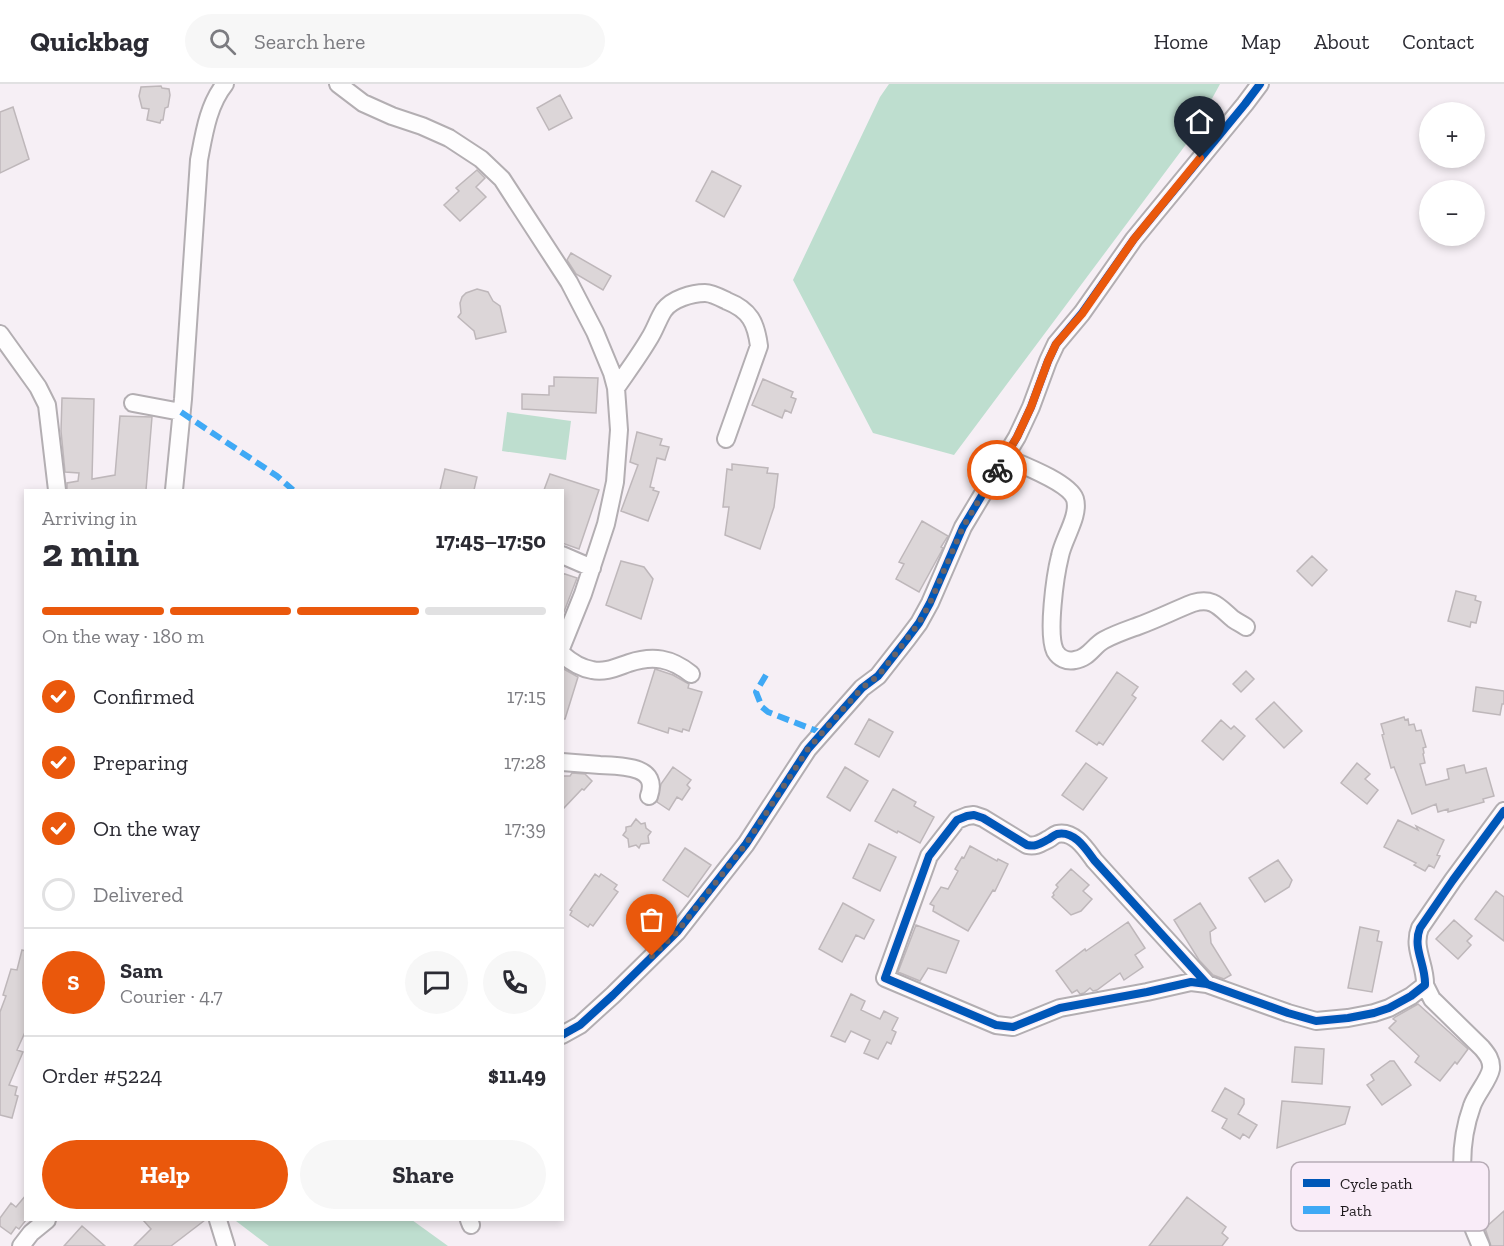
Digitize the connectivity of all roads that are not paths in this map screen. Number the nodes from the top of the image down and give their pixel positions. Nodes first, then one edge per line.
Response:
1 (225, 84) edge
2 (338, 84) edge
3 (1260, 84) edge
4 (0, 334) edge
5 (616, 388) junction
6 (133, 403) dead end
7 (181, 412) junction
8 (726, 439) dead end
9 (1004, 457) junction
10 (57, 489) edge
11 (174, 489) edge
12 (564, 556) edge
13 (592, 568) junction
14 (1246, 627) dead end
15 (564, 637) edge
16 (564, 656) edge
17 (691, 674) dead end
18 (564, 762) edge
19 (649, 796) dead end
20 (1504, 811) edge
21 (1207, 984) junction
22 (1425, 985) junction
23 (564, 1034) edge
24 (1463, 1162) edge
25 (46, 1221) edge
26 (218, 1221) edge
27 (1474, 1231) edge
28 (21, 1246) edge
29 (226, 1246) edge
30 (1481, 1246) edge

1 - 7 street
2 - 5 street
3 - 9 street
4 - 10 street
5 - 8 street
5 - 13 street
6 - 7 street
7 - 11 street
9 - 14 street
9 - 23 street
12 - 13 street
13 - 15 street
16 - 17 street
18 - 19 street
20 - 22 street
21 - 21 street
21 - 22 street
22 - 24 street
25 - 28 street
26 - 29 street
27 - 30 street

